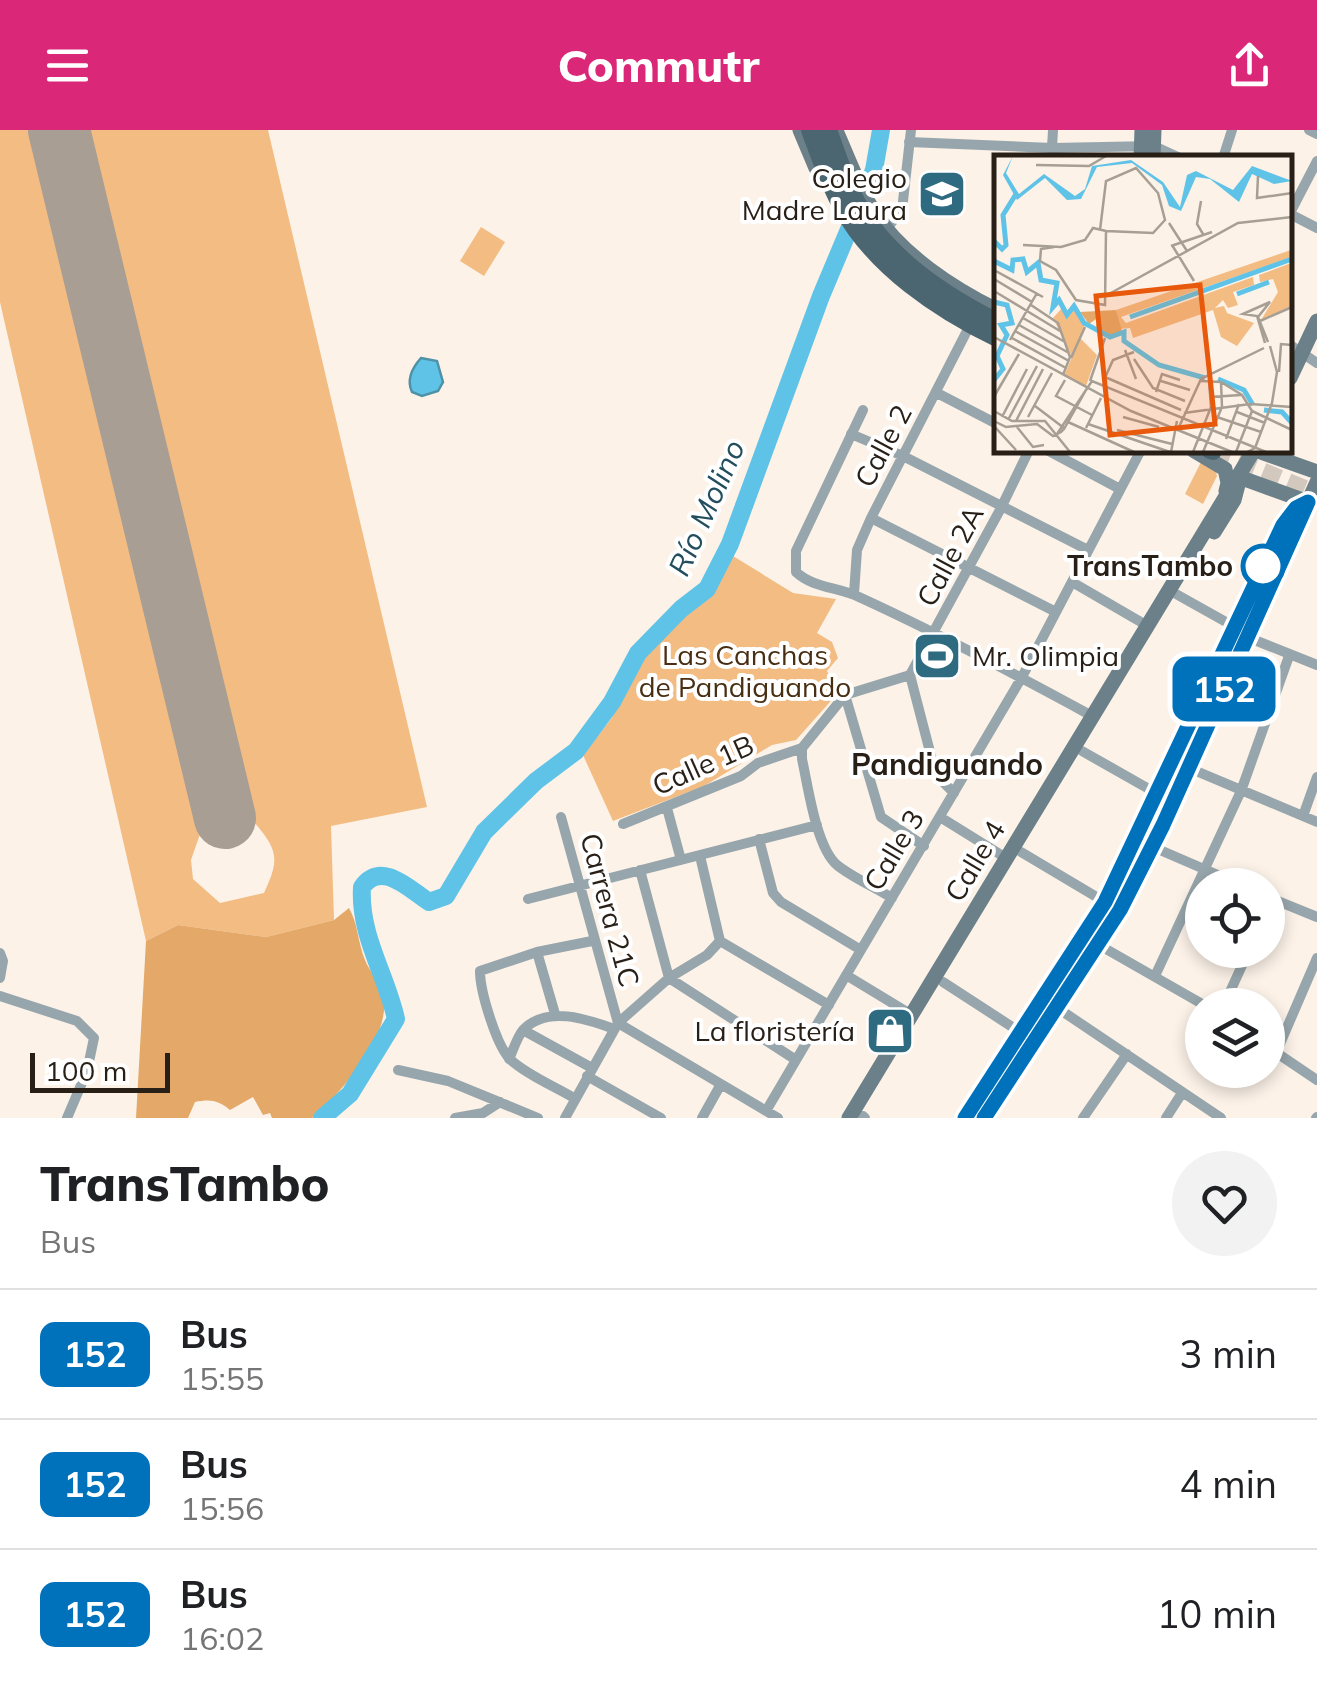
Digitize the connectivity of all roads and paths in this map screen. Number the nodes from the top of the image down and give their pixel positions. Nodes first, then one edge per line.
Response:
1 (800, 130) edge
2 (810, 130) edge
3 (828, 130) edge
4 (836, 130) edge
5 (1053, 130) edge
6 (1142, 130) edge
7 (1232, 130) edge
8 (1309, 130) edge
9 (1317, 134) edge
10 (910, 136) edge
11 (1052, 148) junction
12 (1148, 148) edge
13 (1224, 155) edge
14 (1317, 162) edge
15 (853, 199) junction
16 (1292, 210) edge
17 (1292, 215) edge
18 (872, 225) junction
19 (1317, 228) edge
20 (994, 309) edge
21 (994, 320) edge
22 (1317, 321) edge
23 (970, 325) junction
24 (994, 339) edge
25 (1296, 349) edge
26 (1317, 363) edge
27 (936, 393) junction
28 (863, 410) dead end
29 (994, 422) edge
30 (851, 434) junction
31 (1028, 452) edge
32 (1051, 452) edge
33 (1139, 452) edge
34 (1254, 452) edge
35 (1261, 452) edge
36 (1216, 453) edge
37 (902, 456) junction
38 (1317, 472) edge
39 (1239, 477) junction
40 (1317, 482) edge
41 (1120, 489) junction
42 (1225, 494) junction
43 (1312, 503) edge
44 (1002, 508) junction
45 (870, 518) junction
46 (1088, 550) junction
47 (970, 569) junction
48 (1072, 582) junction
49 (854, 594) junction
50 (1176, 594) junction
51 (1056, 612) junction
52 (1146, 625) junction
53 (1241, 632) junction
54 (934, 633) junction
55 (1289, 656) junction
56 (1317, 665) edge
57 (910, 674) junction
58 (1022, 678) junction
59 (845, 695) junction
60 (1092, 716) junction
61 (802, 748) junction
62 (1082, 751) junction
63 (1189, 768) junction
64 (1317, 777) edge
65 (1241, 791) junction
66 (954, 793) junction
67 (1156, 793) junction
68 (1173, 803) junction
69 (667, 808) junction
70 (1042, 808) junction
71 (560, 816) dead end
72 (1303, 816) junction
73 (940, 817) junction
74 (1317, 822) edge
75 (623, 824) dead end
76 (817, 825) junction
77 (1137, 834) junction
78 (759, 839) junction
79 (924, 846) junction
80 (1153, 847) junction
81 (1014, 855) junction
82 (700, 856) junction
83 (681, 860) junction
84 (1202, 868) edge
85 (1208, 868) edge
86 (640, 870) junction
87 (581, 885) junction
88 (892, 898) junction
89 (528, 899) dead end
90 (1105, 902) junction
91 (1285, 906) edge
92 (1185, 915) edge
93 (1317, 917) edge
94 (720, 940) junction
95 (592, 941) junction
96 (1099, 945) junction
97 (861, 950) junction
98 (538, 952) junction
99 (0, 953) edge
100 (1317, 958) edge
101 (846, 975) junction
102 (1155, 976) junction
103 (0, 978) edge
104 (668, 978) junction
105 (943, 982) junction
106 (1185, 994) edge
107 (0, 996) edge
108 (829, 1005) junction
109 (1056, 1008) junction
110 (555, 1014) junction
111 (912, 1014) junction
112 (1285, 1023) edge
113 (616, 1026) junction
114 (523, 1030) junction
115 (1020, 1032) junction
116 (1126, 1054) junction
117 (1285, 1059) edge
118 (509, 1060) junction
119 (796, 1060) junction
120 (881, 1066) junction
121 (398, 1070) dead end
122 (589, 1072) junction
123 (1317, 1080) edge
124 (721, 1084) junction
125 (878, 1091) junction
126 (982, 1091) junction
127 (1182, 1093) junction
128 (574, 1098) junction
129 (500, 1102) junction
130 (766, 1111) junction
131 (534, 1117) edge
132 (67, 1118) edge
133 (455, 1118) edge
134 (565, 1118) edge
135 (661, 1118) edge
136 (702, 1118) edge
137 (778, 1118) edge
138 (860, 1118) edge
139 (965, 1118) edge
140 (981, 1118) edge
141 (1083, 1118) edge
142 (1166, 1118) edge
143 (1220, 1118) edge

1 - 15 main road
2 - 15 main road
3 - 15 main road
4 - 15 main road
5 - 11 street
6 - 12 main road
7 - 13 street
8 - 9 street
10 - 11 street
10 - 18 street
11 - 12 street
14 - 16 street
15 - 18 main road
15 - 18 main road
17 - 19 street
18 - 20 main road
18 - 21 main road
18 - 23 main road
22 - 25 main road
23 - 24 main road
23 - 27 street, Calle 2
25 - 26 street
27 - 29 street
27 - 37 street, Calle 2
28 - 30 street
30 - 37 street
30 - 49 street
31 - 44 street, Calle 2A
32 - 41 street
33 - 41 street, Calle 3
34 - 39 main road, Calle 4
35 - 38 main road
36 - 42 main road
37 - 44 street
37 - 45 street, Calle 2
39 - 42 main road, Calle 4
39 - 43 main road
39 - 50 main road, Calle 4
40 - 43 main road
41 - 46 street, Calle 3
42 - 52 main road, Calle 4
43 - 53 main road
44 - 46 street
44 - 47 street, Calle 2A
45 - 47 street
45 - 49 street, Calle 2
46 - 48 street, Calle 3
47 - 51 street
47 - 54 street, Calle 2A
48 - 51 street, Calle 3
48 - 52 street
49 - 54 street
50 - 53 street
50 - 62 main road, Calle 4
51 - 58 street, Calle 3
52 - 60 main road, Calle 4
53 - 55 street
53 - 63 main road
53 - 67 main road
54 - 57 street, Calle 2A
54 - 58 street
55 - 56 street
55 - 65 street
57 - 59 street
57 - 66 street
58 - 60 street
58 - 66 street, Calle 3
59 - 61 street
59 - 79 street
60 - 70 main road, Calle 4
61 - 69 street, Calle 1B
61 - 76 street
62 - 67 street
62 - 70 main road, Calle 4
63 - 65 street
63 - 68 main road
64 - 72 street
65 - 72 street
65 - 85 street
66 - 73 street, Calle 3
67 - 77 main road
68 - 77 main road
68 - 80 main road
69 - 75 street, Calle 1B
69 - 83 street
70 - 81 main road, Calle 4
71 - 87 street, Carrera 21C
72 - 74 street
73 - 79 street, Calle 3
73 - 81 street
76 - 78 street
76 - 88 street
77 - 90 main road
78 - 82 street
78 - 97 street
79 - 88 street, Calle 3
80 - 84 street
80 - 96 main road
81 - 90 street
81 - 105 main road, Calle 4
81 - 111 main road, Calle 4
82 - 83 street
82 - 94 street
83 - 86 street
86 - 87 street
86 - 104 street
87 - 89 street
87 - 95 street, Carrera 21C
88 - 97 street, Calle 3
90 - 115 main road
91 - 93 street
92 - 102 street
94 - 104 street
94 - 108 street
95 - 98 street
95 - 113 street, Carrera 21C
96 - 102 street
96 - 109 main road
97 - 101 street, Calle 3
98 - 110 street
98 - 118 street
99 - 103 street
100 - 112 street
101 - 108 street, Calle 3
101 - 111 street
102 - 106 street
104 - 113 street
104 - 119 street
105 - 115 street
105 - 125 main road, Calle 4
107 - 132 street
108 - 119 street, Calle 3
109 - 116 street
109 - 140 main road
110 - 113 street
110 - 114 street
111 - 120 main road, Calle 4
113 - 122 street
113 - 124 street, Carrera 21C
114 - 118 street
114 - 122 street
115 - 126 main road
116 - 127 street
116 - 141 street
117 - 123 street
118 - 128 street
119 - 130 street, Calle 3
120 - 125 main road
120 - 138 main road, Calle 4
121 - 129 street
122 - 128 street
122 - 135 street
124 - 130 street, Carrera 21C
124 - 136 street
125 - 138 main road, Calle 4
126 - 139 main road
126 - 140 main road
127 - 142 street
127 - 143 street
128 - 134 street
129 - 131 street
129 - 133 street
130 - 137 street, Carrera 21C

